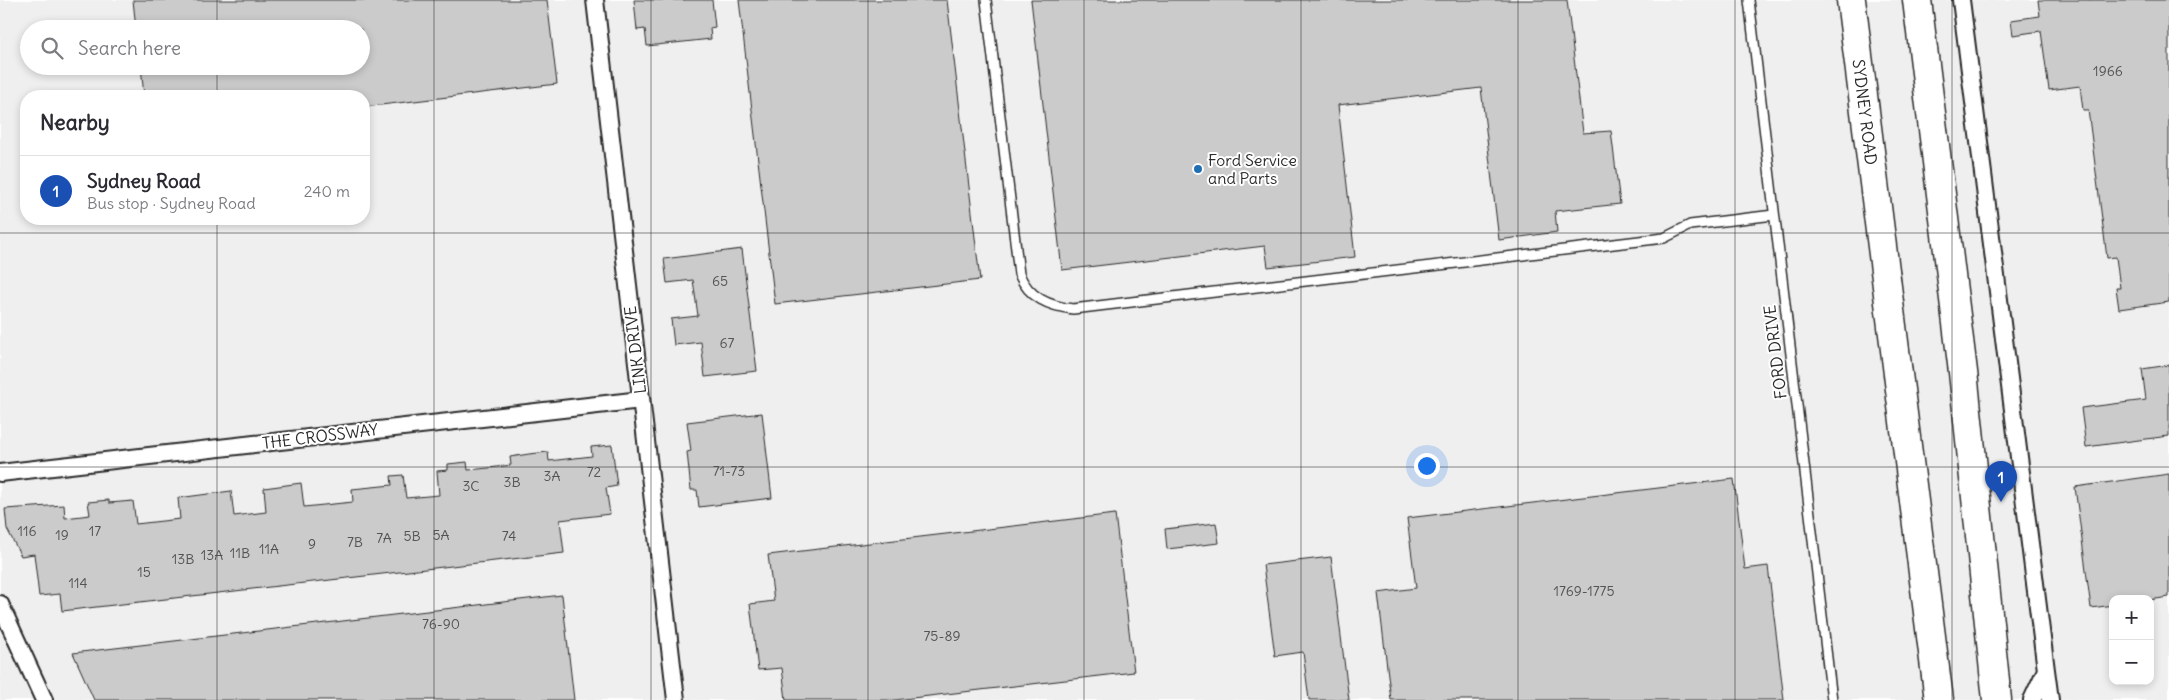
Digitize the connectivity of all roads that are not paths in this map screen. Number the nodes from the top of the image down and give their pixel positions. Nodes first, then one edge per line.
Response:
1 (594, 0) edge
2 (986, 0) edge
3 (1749, 0) edge
4 (1851, 0) edge
5 (1917, 0) edge
6 (1961, 0) edge
7 (1774, 215) junction
8 (641, 400) junction
9 (0, 473) edge
10 (0, 604) edge
11 (2046, 670) junction
12 (44, 700) edge
13 (676, 700) edge
14 (1832, 700) edge
15 (1939, 700) edge
16 (1997, 700) edge
17 (2032, 700) edge
18 (2050, 700) edge

1 - 8 street, LINK DRIVE
2 - 7 lane
3 - 7 lane, FORD DRIVE
4 - 15 highway, SYDNEY ROAD
5 - 16 highway
6 - 11 street
7 - 14 lane, FORD DRIVE
8 - 9 street, THE CROSSWAY
8 - 13 street, LINK DRIVE
10 - 12 street
11 - 17 street
11 - 18 street

